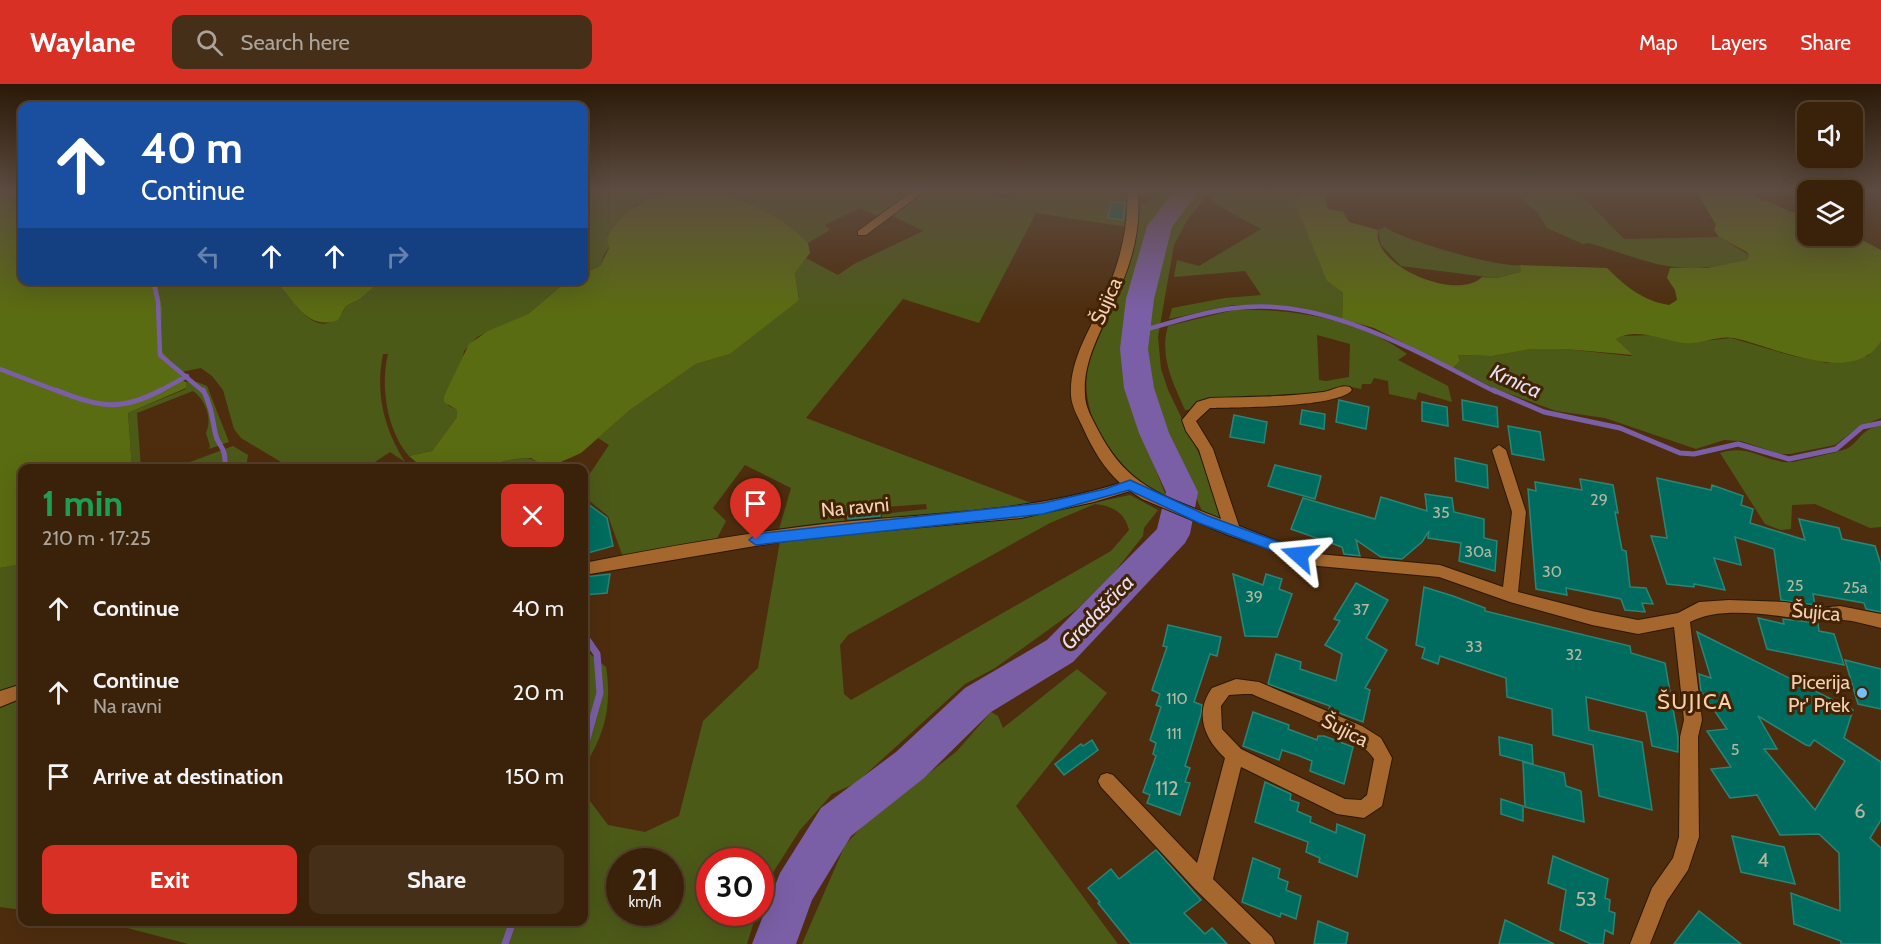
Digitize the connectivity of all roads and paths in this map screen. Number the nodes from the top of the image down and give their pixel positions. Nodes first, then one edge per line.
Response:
1 (866, 230) edge
2 (1132, 230) edge
3 (862, 233) dead end
4 (1345, 390) dead end
5 (1499, 450) dead end
6 (1130, 485) junction
7 (1233, 531) junction
8 (588, 568) edge
9 (1510, 596) junction
10 (1681, 619) junction
11 (1881, 621) edge
12 (18, 692) edge
13 (0, 699) edge
14 (1235, 755) junction
15 (1107, 780) dead end
16 (1202, 882) junction
17 (1265, 944) edge
18 (1641, 944) edge

1 - 3 street
2 - 6 street, Šujica
4 - 7 street
5 - 9 street
6 - 7 street, Šujica
6 - 8 street, Na ravni
7 - 9 street, Šujica
9 - 10 street, Šujica
10 - 11 street, Šujica
10 - 18 street
12 - 13 street
14 - 14 street, Šujica
14 - 16 street
15 - 16 street
16 - 17 street

